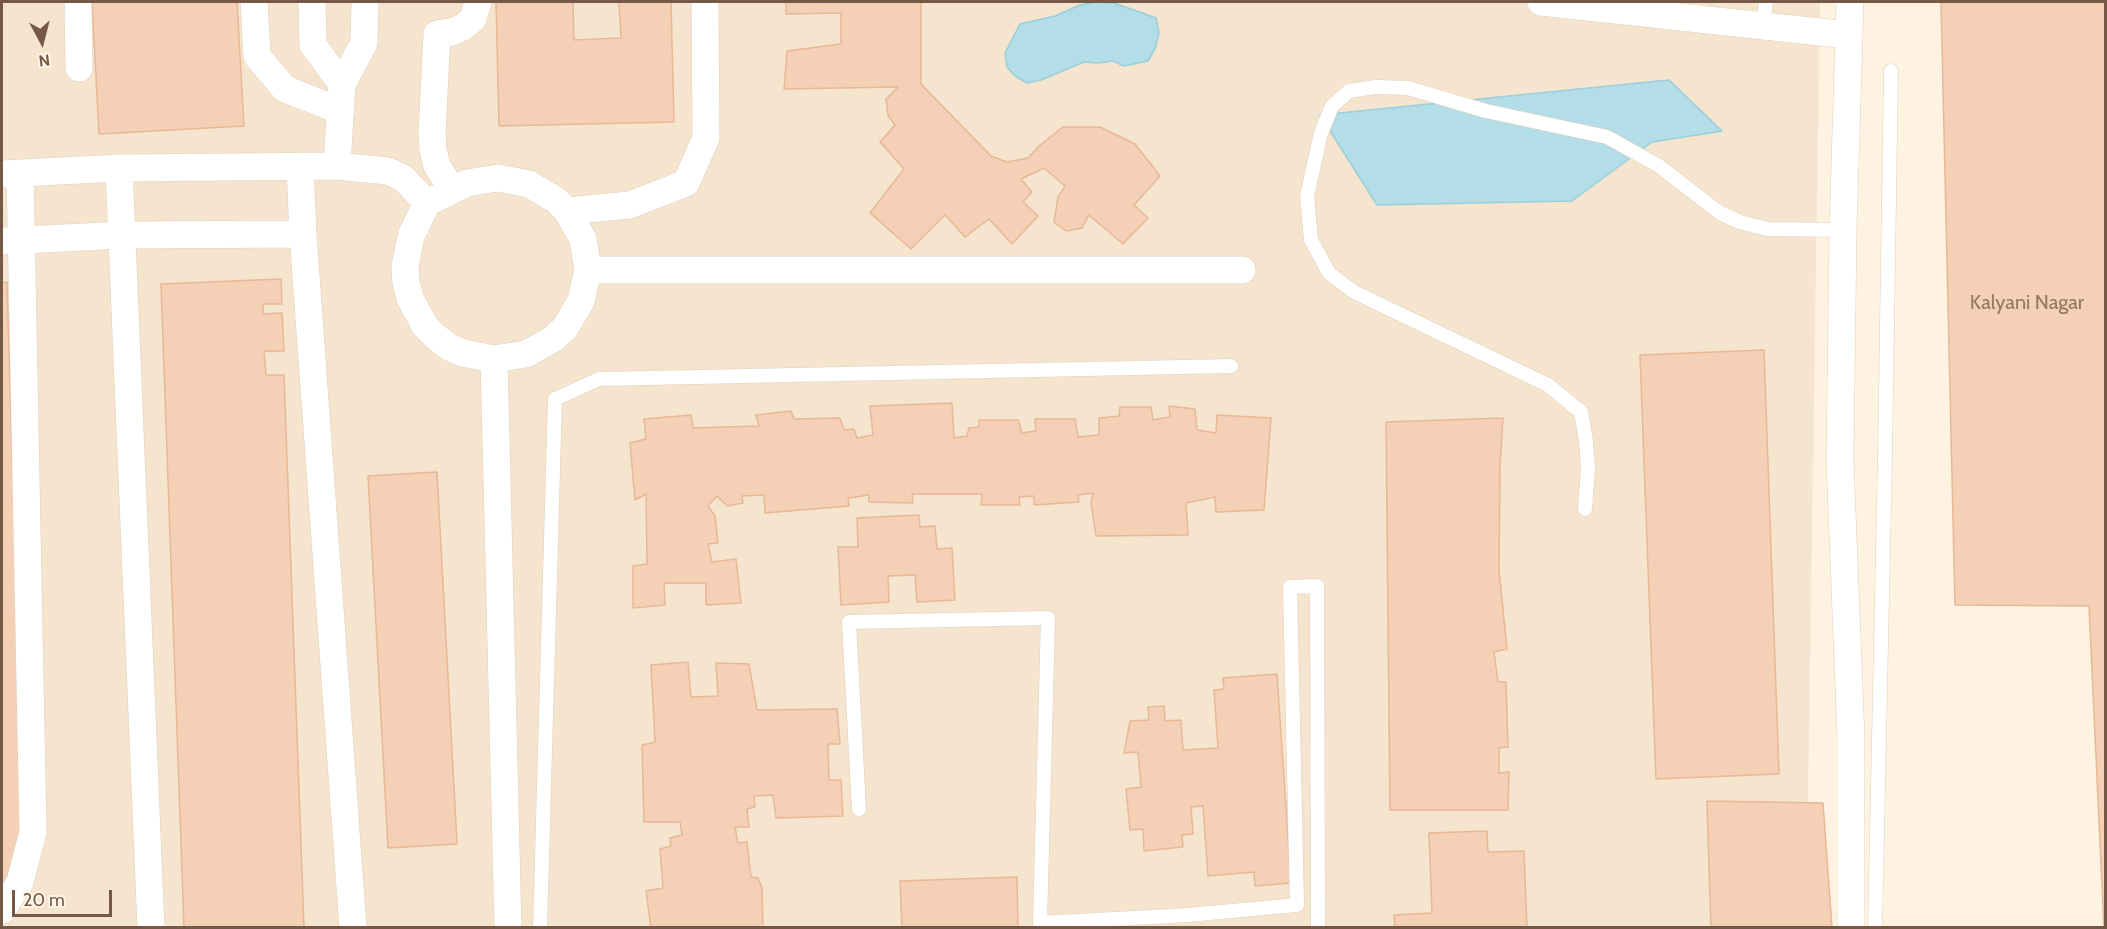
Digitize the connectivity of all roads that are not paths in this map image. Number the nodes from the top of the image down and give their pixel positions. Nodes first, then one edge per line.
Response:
1 (78, 2) edge
2 (254, 2) edge
3 (312, 2) edge
4 (365, 2) edge
5 (478, 2) edge
6 (705, 2) edge
7 (1556, 2) edge
8 (1850, 2) edge
9 (1764, 14) edge
10 (1848, 35) junction
11 (80, 68) dead end
12 (1891, 71) dead end
13 (341, 98) junction
14 (337, 166) junction
15 (119, 168) junction
16 (300, 168) junction
17 (11, 174) edge
18 (452, 189) junction
19 (427, 203) junction
20 (567, 211) junction
21 (1844, 230) junction
22 (303, 234) junction
23 (123, 235) junction
24 (12, 240) edge
25 (588, 270) junction
26 (1242, 270) dead end
27 (494, 359) junction
28 (1231, 366) dead end
29 (1585, 509) dead end
30 (859, 809) dead end
31 (1297, 905) junction
32 (1318, 909) junction
33 (2, 910) edge
34 (151, 927) edge
35 (353, 927) edge
36 (508, 927) edge
37 (540, 927) edge
38 (1318, 927) edge
39 (1851, 927) edge
40 (1875, 927) edge

1 - 11 street
2 - 13 street
3 - 13 street
4 - 13 street
5 - 18 street
6 - 20 street
7 - 9 street
8 - 10 street
9 - 10 street
10 - 21 street
12 - 40 lane
13 - 14 street
14 - 16 street
14 - 19 street
15 - 16 street
15 - 17 street
15 - 23 street
16 - 22 street
17 - 24 street
18 - 19 street
18 - 20 street
19 - 27 street
20 - 25 street
21 - 29 lane
21 - 39 street
22 - 23 street
22 - 35 street
23 - 24 street
23 - 34 street
24 - 33 street
25 - 26 street
25 - 27 street
27 - 36 street
28 - 37 lane
30 - 31 lane
31 - 32 lane
31 - 32 lane
32 - 38 lane

